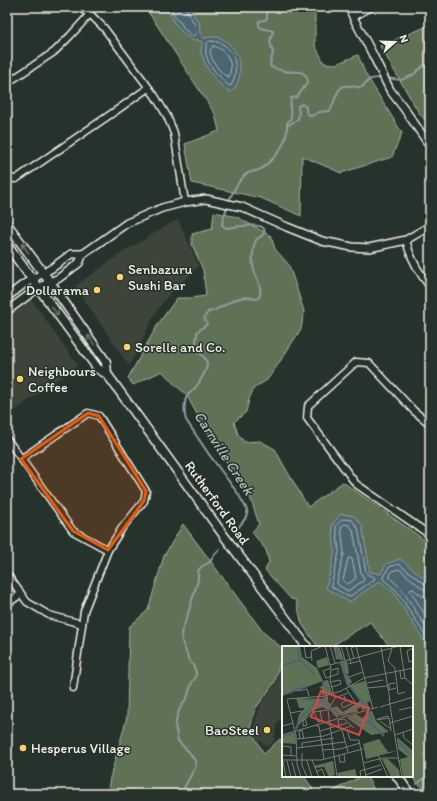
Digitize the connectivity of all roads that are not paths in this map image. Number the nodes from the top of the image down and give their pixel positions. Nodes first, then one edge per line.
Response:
1 (78, 7) edge
2 (349, 7) edge
3 (371, 7) edge
4 (90, 14) junction
5 (353, 17) junction
6 (7, 83) edge
7 (148, 88) junction
8 (430, 146) edge
9 (7, 178) edge
10 (185, 202) junction
11 (7, 224) edge
12 (430, 226) edge
13 (406, 240) junction
14 (7, 245) edge
15 (83, 254) junction
16 (43, 273) junction
17 (32, 280) junction
18 (50, 282) junction
19 (430, 287) edge
20 (38, 288) junction
21 (7, 297) edge
22 (7, 311) edge
23 (107, 374) junction
24 (430, 424) edge
25 (7, 440) edge
26 (21, 459) junction
27 (430, 535) edge
28 (108, 550) junction
29 (7, 574) edge
30 (21, 594) junction
31 (7, 604) edge
32 (82, 624) junction
33 (306, 646) edge
34 (73, 688) dead end
35 (398, 777) edge
36 (410, 794) edge

1 - 4 street
2 - 5 street
3 - 5 street
4 - 6 street
4 - 7 street
5 - 8 street
7 - 9 street
7 - 10 street
10 - 13 street
10 - 15 street
16 -> 11 main road, Rutherford Road
12 - 13 street
13 - 19 street
14 - 17 main road, Rutherford Road
15 - 16 street
15 - 18 street
16 - 17 street
16 - 18 main road, Rutherford Road
17 - 20 main road, Rutherford Road
17 - 21 street
18 - 20 street
23 -> 18 main road, Rutherford Road
20 - 22 street
20 -> 23 main road, Rutherford Road
23 - 33 main road, Rutherford Road
24 - 27 street
25 - 26 street
26 - 28 street
26 - 28 street
28 - 32 street
29 - 30 street
30 - 31 street
30 - 32 street
32 - 34 street
35 - 36 main road

